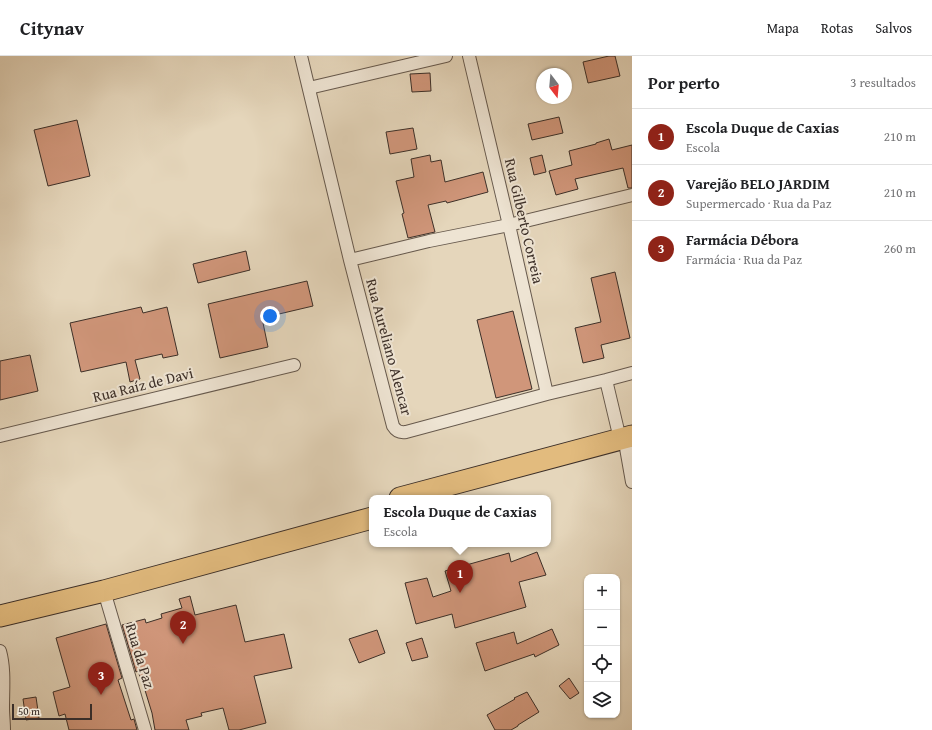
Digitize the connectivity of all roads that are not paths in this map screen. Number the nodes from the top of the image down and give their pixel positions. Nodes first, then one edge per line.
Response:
1 (301, 56) edge
2 (446, 56) edge
3 (469, 56) edge
4 (309, 88) junction
5 (632, 195) edge
6 (509, 225) junction
7 (350, 260) junction
8 (294, 365) dead end
9 (632, 373) edge
10 (606, 380) junction
11 (547, 394) junction
12 (0, 436) edge
13 (628, 443) edge
14 (632, 482) edge
15 (412, 495) edge
16 (454, 495) edge
17 (369, 506) edge
18 (369, 519) edge
19 (104, 591) junction
20 (0, 603) edge
21 (0, 616) edge
22 (0, 651) edge
23 (4, 730) edge
24 (145, 730) edge

1 - 4 street, Rua Aureliano Alencar
2 - 4 street
3 - 6 street, Rua Gilberto Correia
4 - 7 street, Rua Aureliano Alencar
5 - 6 street
6 - 7 street
6 - 11 street, Rua Gilberto Correia
7 - 11 street, Rua Aureliano Alencar
8 - 12 street, Rua Raíz de Davi
9 - 10 street
10 - 11 street
10 - 13 street
13 - 14 street
13 - 15 highway
13 - 16 highway
17 - 20 highway
18 - 19 highway
19 - 21 highway
19 - 24 street, Rua da Paz
22 - 23 street

